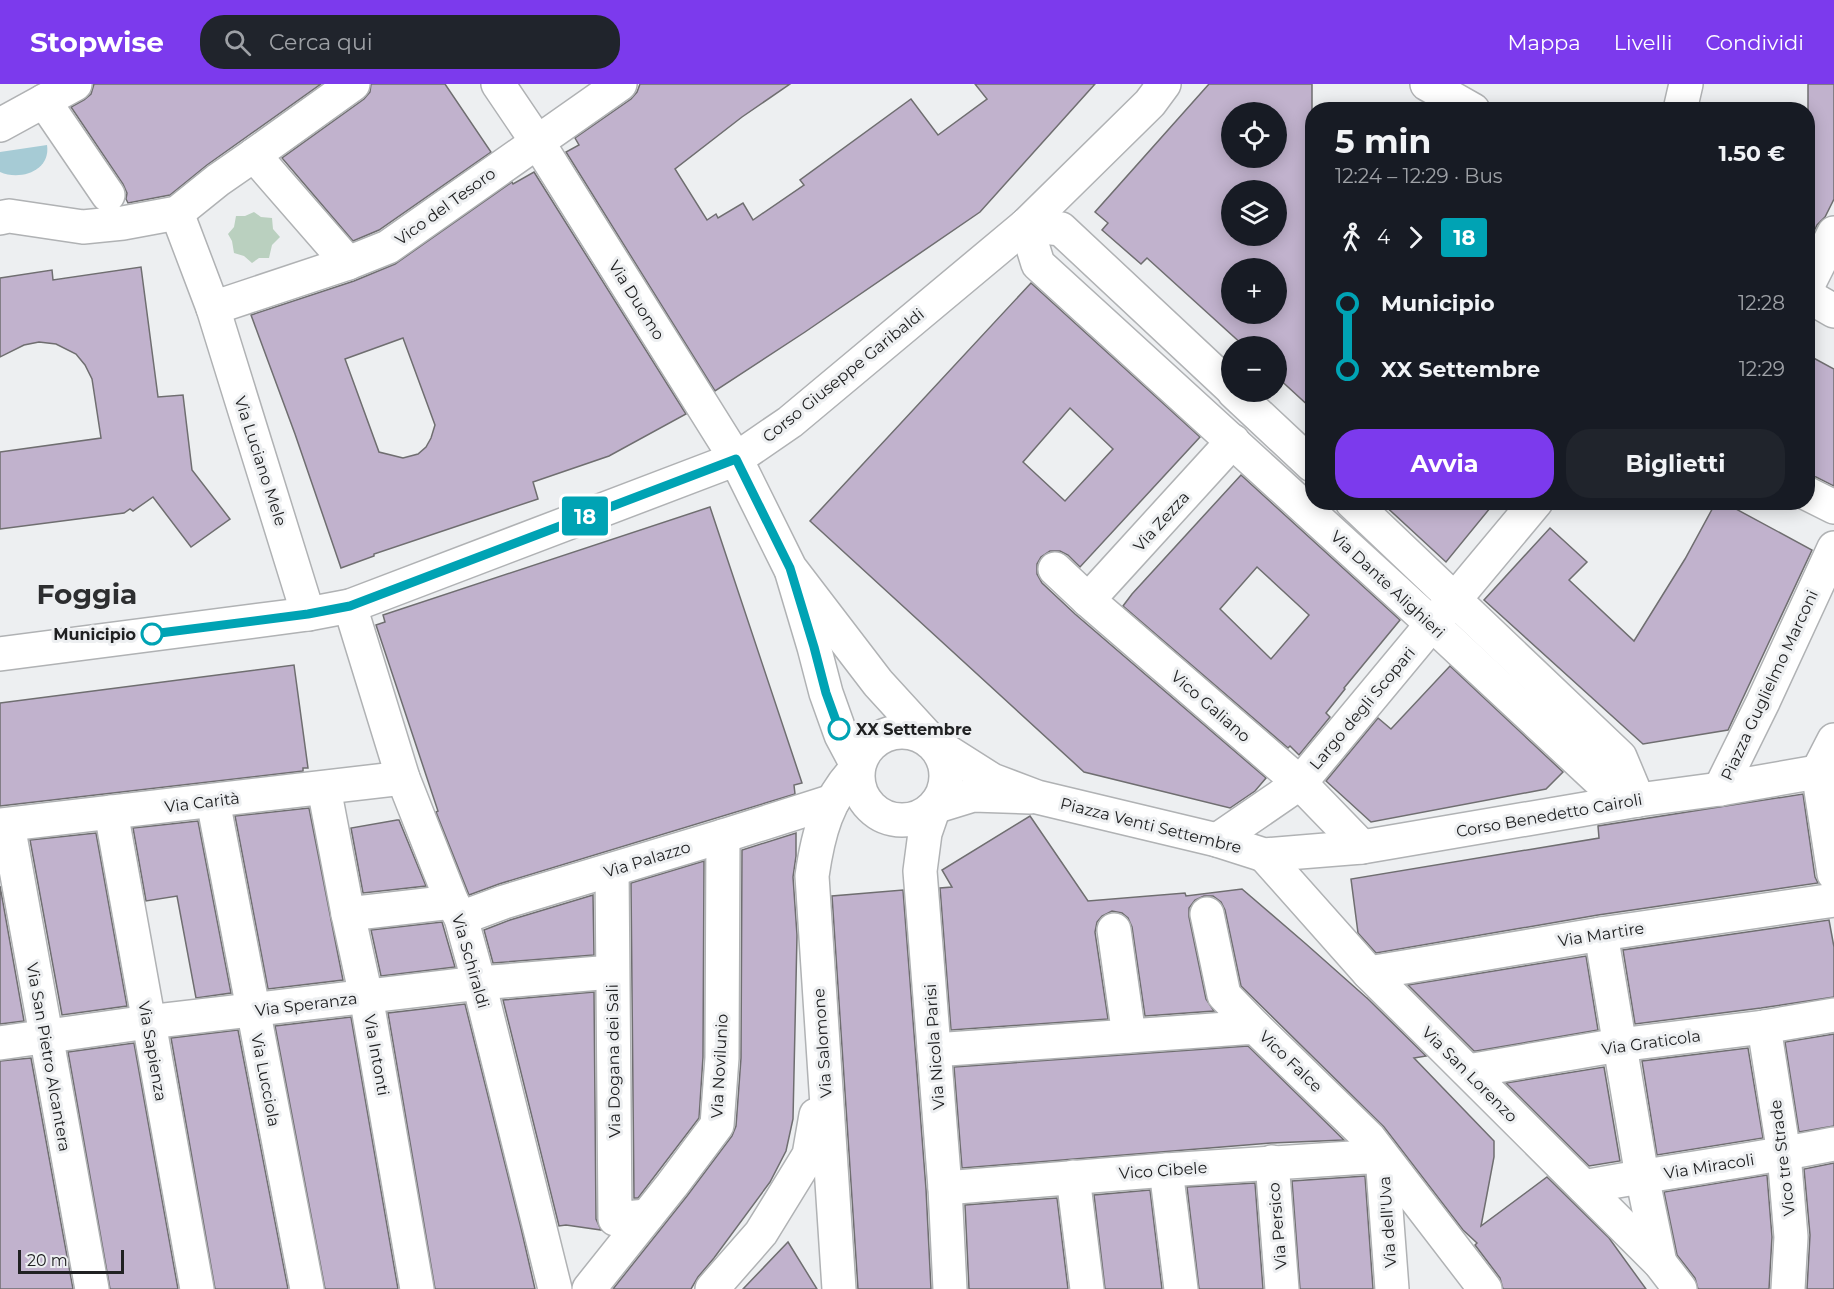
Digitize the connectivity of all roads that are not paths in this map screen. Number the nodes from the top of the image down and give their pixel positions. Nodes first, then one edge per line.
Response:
1 (75, 84) edge
2 (353, 84) edge
3 (498, 84) edge
4 (620, 84) edge
5 (1164, 84) edge
6 (1427, 84) edge
7 (1686, 84) edge
8 (44, 100) junction
9 (1459, 102) edge
10 (1682, 102) edge
11 (0, 125) edge
12 (537, 142) junction
13 (254, 155) junction
14 (115, 209) junction
15 (177, 213) junction
16 (0, 218) edge
17 (1026, 225) junction
18 (1834, 233) edge
19 (348, 263) junction
20 (1815, 271) edge
21 (1815, 300) edge
22 (213, 308) junction
23 (1834, 311) edge
24 (1221, 379) edge
25 (1246, 402) edge
26 (1233, 441) junction
27 (1305, 458) edge
28 (736, 459) junction
29 (1815, 498) edge
30 (1305, 507) edge
31 (1834, 507) edge
32 (1308, 510) edge
33 (1360, 510) edge
34 (1529, 510) edge
35 (1834, 548) edge
36 (790, 568) junction
37 (1055, 569) dead end
38 (1455, 599) junction
39 (1088, 600) junction
40 (350, 606) junction
41 (308, 614) junction
42 (1432, 624) junction
43 (0, 654) edge
44 (1834, 740) edge
45 (932, 742) junction
46 (858, 767) junction
47 (1826, 770) edge
48 (404, 778) junction
49 (1300, 783) junction
50 (324, 788) junction
51 (1719, 789) junction
52 (1037, 797) junction
53 (1638, 800) junction
54 (213, 801) junction
55 (833, 801) junction
56 (934, 807) junction
57 (111, 812) junction
58 (4, 825) edge
59 (723, 836) junction
60 (1217, 840) junction
61 (1362, 847) junction
62 (1264, 855) junction
63 (612, 870) junction
64 (1834, 874) edge
65 (1834, 900) edge
66 (457, 910) junction
67 (348, 914) junction
68 (1207, 915) dead end
69 (1114, 930) dead end
70 (1601, 934) junction
71 (612, 972) junction
72 (1369, 973) junction
73 (478, 983) junction
74 (366, 996) junction
75 (252, 1010) junction
76 (1834, 1015) edge
77 (148, 1022) junction
78 (1255, 1027) junction
79 (1764, 1027) junction
80 (1129, 1036) junction
81 (45, 1037) junction
82 (0, 1043) edge
83 (1619, 1046) junction
84 (934, 1050) junction
85 (1468, 1071) junction
86 (824, 1072) junction
87 (1834, 1144) edge
88 (1784, 1154) junction
89 (1382, 1156) junction
90 (1272, 1162) junction
91 (1166, 1170) junction
92 (1642, 1176) junction
93 (1073, 1177) junction
94 (1584, 1187) junction
95 (945, 1188) junction
96 (647, 1216) junction
97 (1660, 1263) junction
98 (92, 1289) edge
99 (197, 1289) edge
100 (307, 1289) edge
101 (417, 1289) edge
102 (555, 1289) edge
103 (589, 1289) edge
104 (712, 1289) edge
105 (839, 1289) edge
106 (950, 1289) edge
107 (1087, 1289) edge
108 (1181, 1289) edge
109 (1282, 1289) edge
110 (1392, 1289) edge
111 (1485, 1289) edge
112 (1680, 1289) edge
113 (1788, 1289) edge

1 - 8 street
2 - 13 street
3 - 12 street, Via Duomo
4 - 12 street, Vico del Tesoro
5 - 17 street, Corso Giuseppe Garibaldi
6 - 9 street
7 - 10 street
8 - 11 street
8 - 14 street
12 - 19 street, Vico del Tesoro
12 - 28 street, Via Duomo
13 - 15 street
13 - 19 street
14 - 15 street
14 - 16 street
15 - 22 street, Via Luciano Mele
17 - 24 street
17 - 26 street, Via Dante Alighieri
17 - 28 street, Corso Giuseppe Garibaldi
18 - 20 street
19 - 22 street, Vico del Tesoro
21 - 23 street
22 - 41 street, Via Luciano Mele
25 - 27 street
26 - 30 street, Via Dante Alighieri
26 - 39 street, Via Zezza
28 - 36 street, Piazza Venti Settembre
28 - 40 street, Corso Giuseppe Garibaldi
29 - 31 street
32 - 42 street, Via Dante Alighieri
33 - 38 street
34 - 38 street, Largo degli Scopari
35 - 51 street, Piazza Guglielmo Marconi
36 - 45 street, Piazza Venti Settembre
36 - 46 street, Piazza Venti Settembre
37 - 39 street, Vico Galiano
38 - 42 street, Largo degli Scopari
38 - 53 street
39 - 49 street, Vico Galiano
40 - 41 street, Corso Giuseppe Garibaldi
40 - 48 street, Via Schiraldi
41 - 43 street, Corso Giuseppe Garibaldi
42 - 49 street, Largo degli Scopari
42 - 53 street, Via Dante Alighieri
44 - 47 street
45 - 46 street, Piazza Venti Settembre
45 - 52 street, Piazza Venti Settembre
45 - 56 street, Piazza Venti Settembre
46 - 55 street, Piazza Venti Settembre
46 - 56 street, Piazza Venti Settembre
47 - 51 street, Corso Benedetto Cairoli
47 - 64 street
48 - 50 street, Via Carità
48 - 66 street, Via Schiraldi
49 - 60 street, Largo degli Scopari
49 - 61 street, Vico Galiano
50 - 54 street, Via Carità
50 - 67 street, Via Intonti
51 - 53 street, Corso Benedetto Cairoli
52 - 56 street, Piazza Venti Settembre
52 - 60 street, Piazza Venti Settembre
53 - 61 street, Corso Benedetto Cairoli
54 - 57 street, Via Carità
54 - 75 street, Via Lucciola
55 - 59 street, Via Palazzo
55 - 86 street, Via Salomone
56 - 84 street, Via Nicola Parisi
57 - 58 street, Via Carità
57 - 77 street, Via Sapienza
58 - 81 street, Via San Pietro Alcantera
59 - 63 street, Via Palazzo
59 - 96 street, Via Novilunio
60 - 62 street, Piazza Venti Settembre
61 - 62 street, Corso Benedetto Cairoli
62 - 72 street, Via San Lorenzo
63 - 66 street, Via Palazzo
63 - 71 street, Via Dogana dei Sali
65 - 70 street, Via Martire
66 - 67 street, Via Palazzo
66 - 73 street, Via Schiraldi
67 - 74 street, Via Intonti
68 - 78 street
69 - 80 street
70 - 72 street, Via Martire
70 - 83 street
71 - 73 street, Via Speranza
71 - 96 street, Via Dogana dei Sali
72 - 85 street, Via San Lorenzo
73 - 74 street, Via Speranza
73 - 102 street, Via Schiraldi
74 - 75 street, Via Speranza
74 - 101 street, Via Intonti
75 - 77 street, Via Speranza
75 - 100 street, Via Lucciola
76 - 79 street, Via Graticola
77 - 81 street, Via Speranza
77 - 99 street, Via Sapienza
78 - 80 street, Vico Falce
78 - 89 street, Vico Falce
79 - 83 street, Via Graticola
79 - 88 street, Vico tre Strade
80 - 84 street, Vico Falce
81 - 82 street, Via Speranza
81 - 98 street, Via San Pietro Alcantera
83 - 85 street, Via Graticola
83 - 92 street
84 - 95 street, Via Nicola Parisi
85 - 94 street, Via San Lorenzo
86 - 104 street
86 - 105 street, Via Salomone
87 - 88 street, Via Miracoli
88 - 92 street, Via Miracoli
88 - 113 street, Vico tre Strade
89 - 90 street, Vico Cibele
89 - 110 street, Via dell'Uva
89 - 111 street, Vico Falce
90 - 91 street, Vico Cibele
90 - 109 street, Via Persico
91 - 93 street, Vico Cibele
91 - 108 street
92 - 94 street, Via Miracoli
92 - 97 street
93 - 95 street, Vico Cibele
93 - 107 street
94 - 97 street, Via San Lorenzo
95 - 106 street, Via Nicola Parisi
96 - 103 street, Via Novilunio
97 - 112 street, Via San Lorenzo

